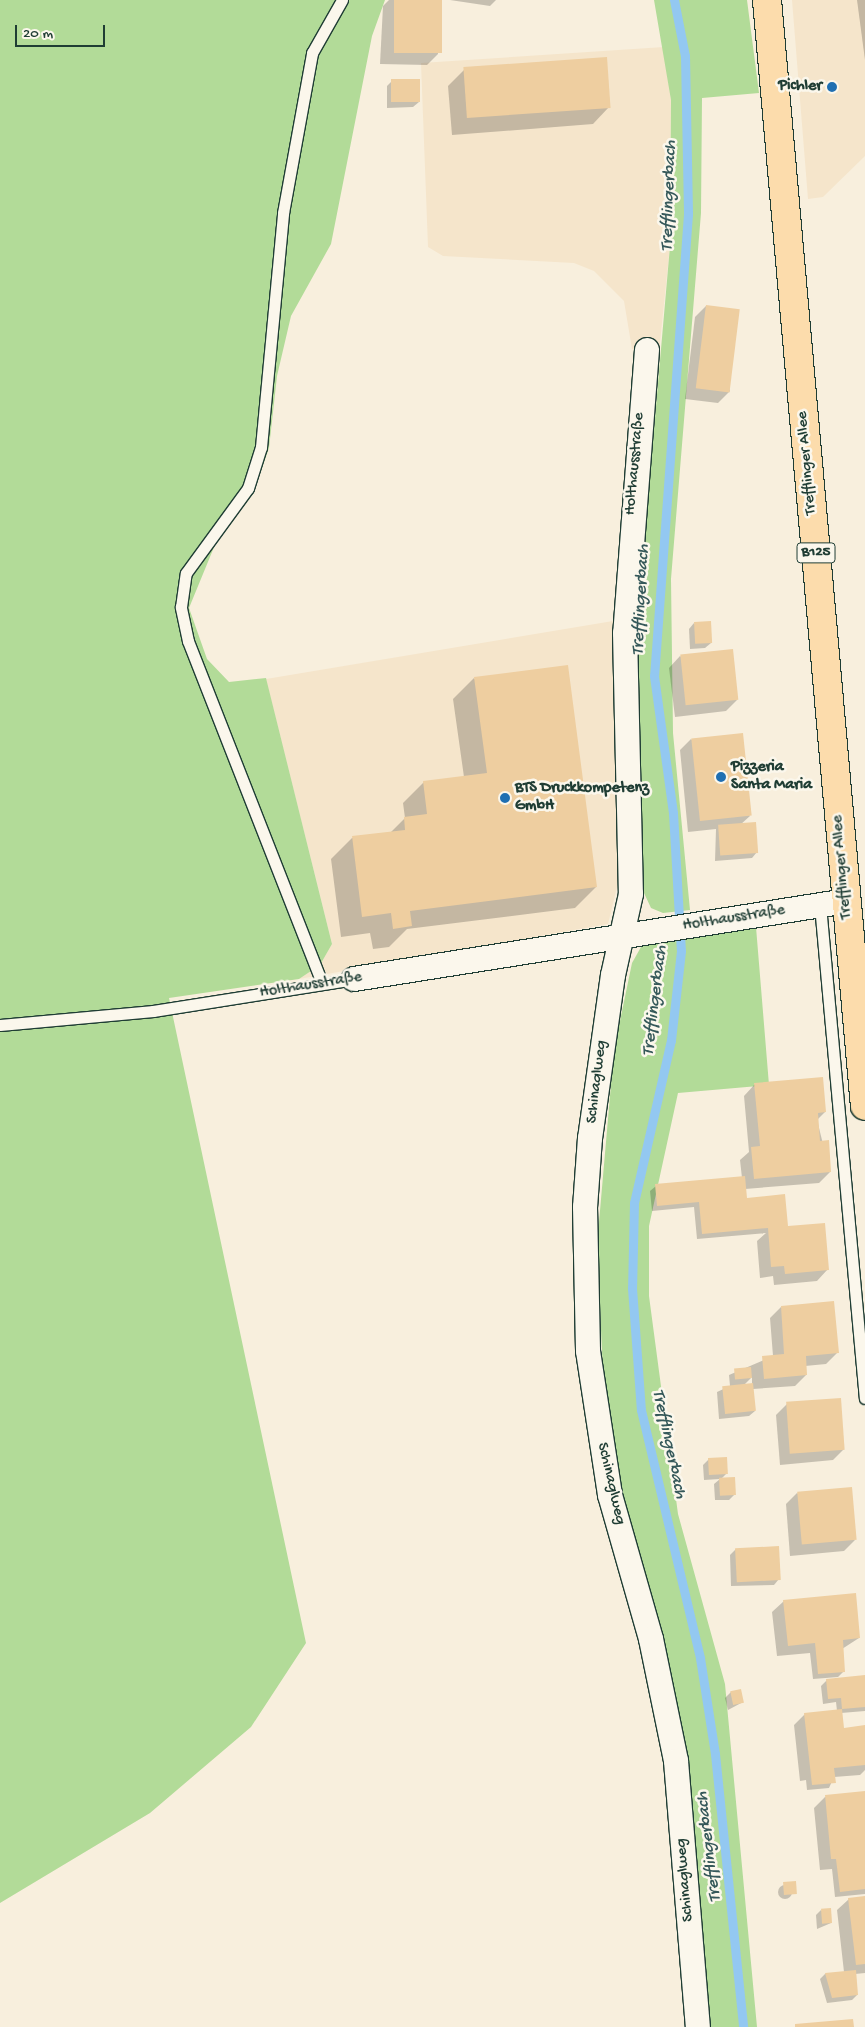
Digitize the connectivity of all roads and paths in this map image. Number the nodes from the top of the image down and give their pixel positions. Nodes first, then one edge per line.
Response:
1 (342, 0) edge
2 (767, 0) edge
3 (646, 350) dead end
4 (833, 903) junction
5 (622, 937) junction
6 (354, 979) joint
7 (322, 984) junction
8 (0, 1025) edge
9 (865, 1106) edge
10 (865, 1398) edge
11 (698, 2027) edge

1 - 7 lane
2 - 4 main road, Trefflinger Allee / B125
3 - 5 street, Holthausstraße
4 - 5 street, Holthausstraße
4 - 9 main road, Trefflinger Allee / B125
4 - 10 lane
5 - 6 street, Holthausstraße
5 - 11 street, Schinaglweg
6 - 7 lane, Holthausstraße
7 - 8 lane, Holthausstraße

